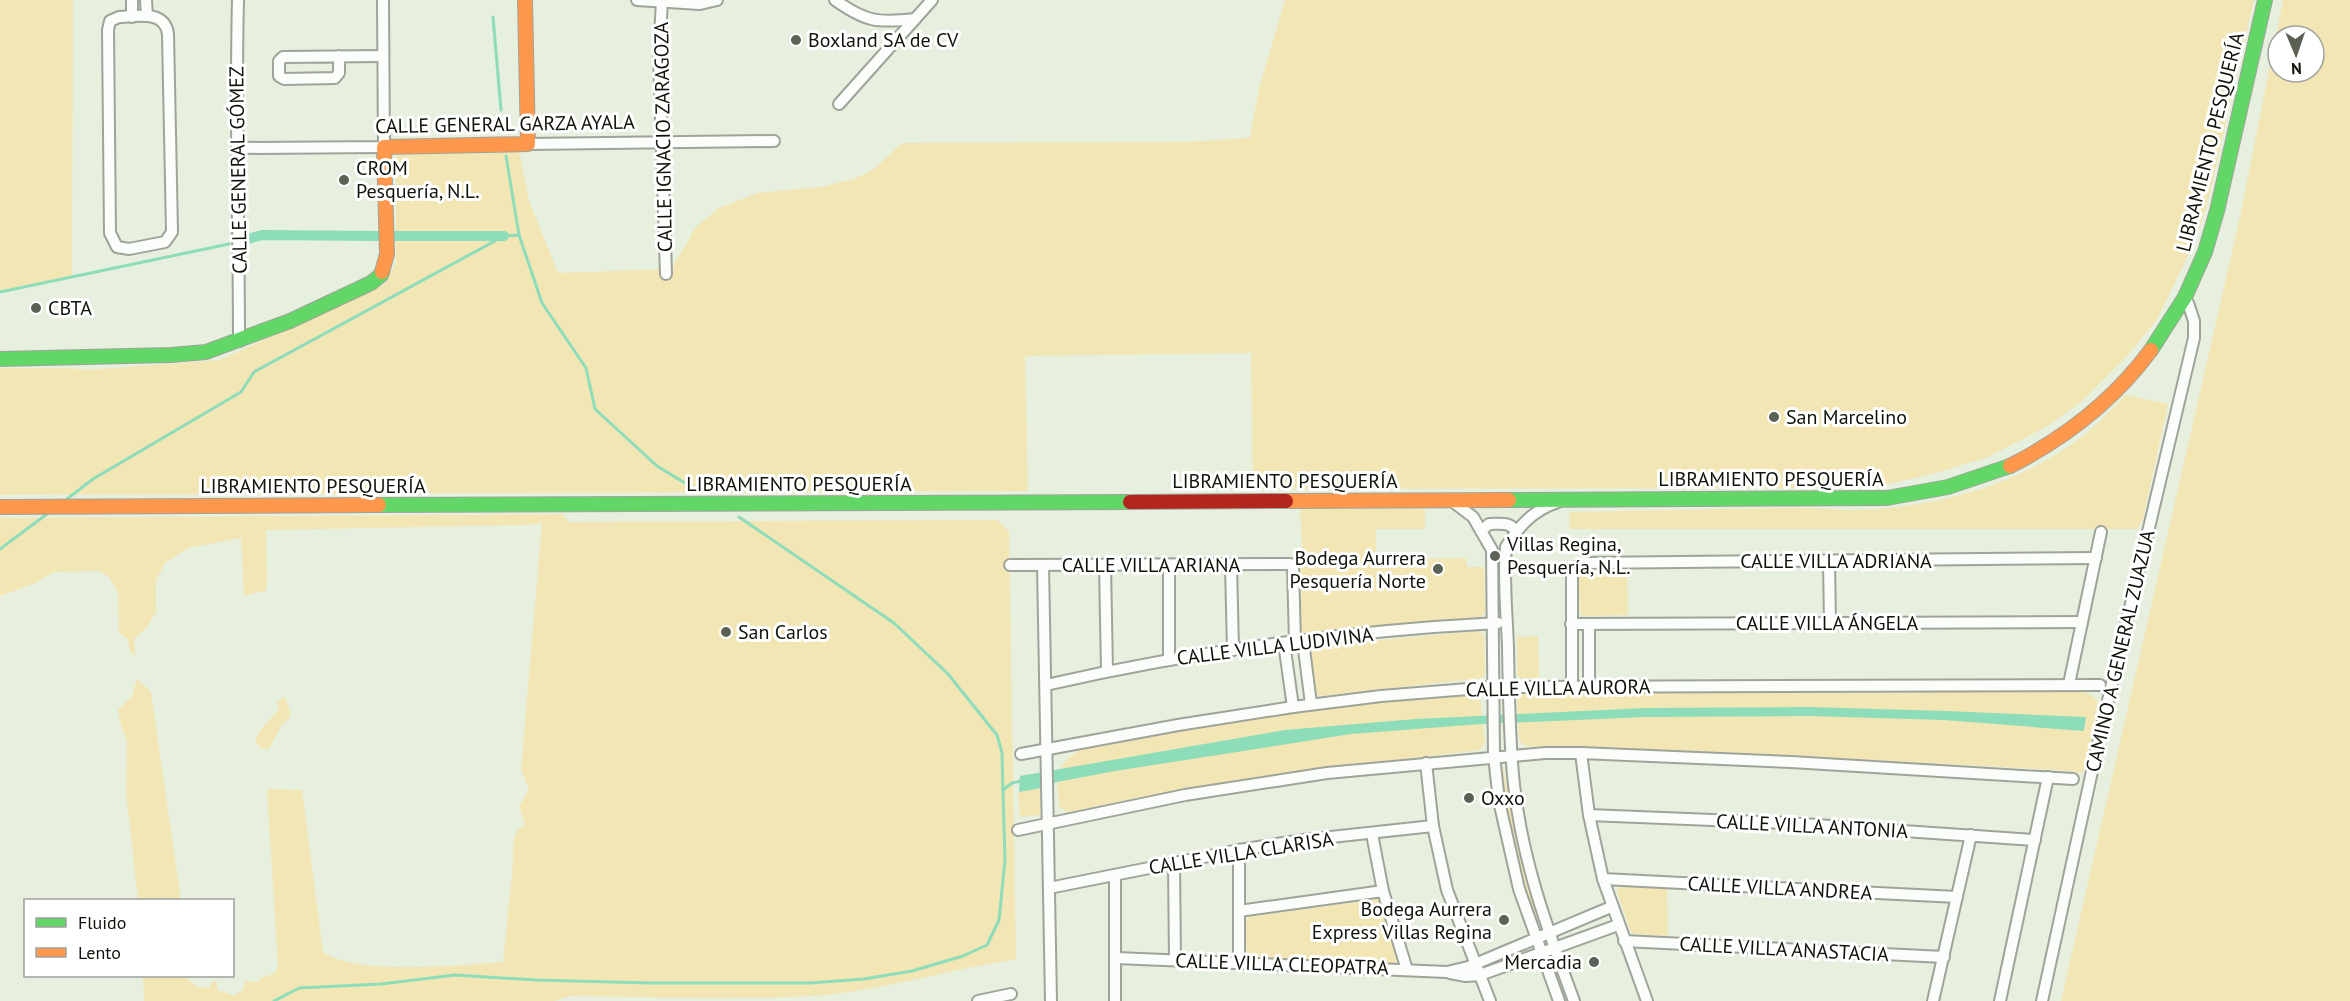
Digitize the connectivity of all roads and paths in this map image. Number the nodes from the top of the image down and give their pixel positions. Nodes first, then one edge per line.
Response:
1 (132, 0) edge
2 (146, 0) edge
3 (238, 0) edge
4 (383, 0) edge
5 (525, 0) edge
6 (637, 0) edge
7 (662, 0) edge
8 (717, 0) edge
9 (835, 0) edge
10 (932, 0) edge
11 (2265, 0) edge
12 (147, 16) junction
13 (132, 17) junction
14 (915, 19) junction
15 (339, 56) junction
16 (383, 56) junction
17 (839, 104) dead end
18 (661, 141) junction
19 (774, 141) dead end
20 (528, 144) junction
21 (384, 147) junction
22 (237, 148) junction
23 (666, 274) dead end
24 (2188, 303) dead end
25 (239, 341) junction
26 (0, 359) edge
27 (1449, 500) junction
28 (1489, 500) junction
29 (1512, 500) junction
30 (1565, 500) junction
31 (0, 507) edge
32 (1473, 517) junction
33 (1527, 519) junction
34 (2102, 532) dead end
35 (1484, 535) junction
36 (1513, 536) junction
37 (2096, 558) junction
38 (1830, 561) junction
39 (1010, 565) dead end
40 (1043, 565) junction
41 (1106, 565) junction
42 (1169, 565) junction
43 (1231, 565) junction
44 (1507, 622) junction
45 (2082, 622) junction
46 (1492, 623) junction
47 (1830, 623) junction
48 (1571, 624) junction
49 (1589, 624) junction
50 (1294, 642) junction
51 (1233, 650) junction
52 (1169, 660) junction
53 (1107, 671) junction
54 (2069, 684) junction
55 (1046, 685) junction
56 (1581, 685) junction
57 (2100, 685) dead end
58 (1501, 687) junction
59 (1311, 704) junction
60 (1293, 706) junction
61 (1047, 751) junction
62 (1581, 753) junction
63 (1021, 754) dead end
64 (1503, 756) junction
65 (1426, 763) junction
66 (2048, 777) junction
67 (2073, 779) dead end
68 (1589, 815) junction
69 (1048, 821) junction
70 (1433, 826) junction
71 (1018, 830) dead end
72 (1372, 834) junction
73 (1971, 835) junction
74 (2035, 840) junction
75 (1239, 850) junction
76 (1174, 863) junction
77 (1114, 875) junction
78 (1603, 879) junction
79 (1049, 888) junction
80 (1383, 891) junction
81 (1957, 897) junction
82 (1611, 907) junction
83 (1239, 911) junction
84 (1618, 926) junction
85 (1549, 933) junction
86 (1535, 939) junction
87 (1624, 941) junction
88 (1554, 948) junction
89 (1541, 953) junction
90 (1944, 957) junction
91 (1116, 958) junction
92 (1175, 960) junction
93 (1239, 962) junction
94 (1475, 963) junction
95 (1407, 970) junction
96 (1447, 972) junction
97 (1480, 975) junction
98 (1011, 994) dead end
99 (985, 1000) edge
100 (1051, 1001) edge
101 (1115, 1001) edge
102 (1490, 1001) edge
103 (1559, 1001) edge
104 (1574, 1001) edge
105 (1647, 1001) edge
106 (1933, 1001) edge
107 (2000, 1001) edge
108 (2042, 1001) edge

1 - 13 street
2 - 12 street
3 - 22 street, CALLE GENERAL GÓMEZ
4 - 16 street
5 - 20 main road
6 - 7 street
7 - 8 street
7 - 18 street, CALLE IGNACIO ZARAGOZA
9 - 14 street
10 - 14 street
11 - 30 main road, LIBRAMIENTO PESQUERÍA
12 - 13 street
12 - 13 street
14 - 17 street
15 - 15 street
15 - 16 street
16 - 21 street
18 - 19 street, CALLE GENERAL GARZA AYALA
18 - 20 street, CALLE GENERAL GARZA AYALA
18 - 23 street, CALLE IGNACIO ZARAGOZA
20 - 21 main road, CALLE GENERAL GARZA AYALA
21 - 22 street, CALLE GENERAL GARZA AYALA
21 - 25 main road
22 - 25 street, CALLE GENERAL GÓMEZ
24 - 108 street, CAMINO A GENERAL ZUAZUA
25 - 26 main road
27 - 28 main road, LIBRAMIENTO PESQUERÍA
27 - 31 main road, LIBRAMIENTO PESQUERÍA
27 - 32 street
28 - 29 main road, LIBRAMIENTO PESQUERÍA
28 - 32 street
29 - 30 main road, LIBRAMIENTO PESQUERÍA
29 - 33 street
30 - 33 street
32 - 35 street
33 - 36 street
34 - 37 street
35 - 36 street
35 - 36 street
35 - 46 street
36 - 44 street
37 - 38 street, CALLE VILLA ADRIANA
37 - 45 street
38 - 47 street
38 - 48 street, CALLE VILLA ADRIANA
39 - 40 street, CALLE VILLA ARIANA
40 - 41 street, CALLE VILLA ARIANA
40 - 55 street
41 - 42 street, CALLE VILLA ARIANA
41 - 53 street
42 - 43 street, CALLE VILLA ARIANA
42 - 52 street
43 - 50 street, CALLE VILLA ARIANA
43 - 51 street
44 - 46 street, CALLE VILLA LUDIVINA
44 - 58 street
45 - 47 street, CALLE VILLA ÁNGELA
45 - 54 street
46 - 50 street, CALLE VILLA LUDIVINA
46 - 58 street
47 - 49 street, CALLE VILLA ÁNGELA
48 - 49 street, CALLE VILLA ÁNGELA
48 - 56 street
49 - 56 street
50 - 51 street, CALLE VILLA LUDIVINA
50 - 59 street
50 - 60 street
51 - 52 street, CALLE VILLA LUDIVINA
52 - 53 street, CALLE VILLA LUDIVINA
53 - 55 street, CALLE VILLA LUDIVINA
54 - 56 street, CALLE VILLA AURORA
54 - 57 street, CALLE VILLA AURORA
55 - 61 street
56 - 58 street, CALLE VILLA AURORA
58 - 59 street, CALLE VILLA AURORA
58 - 64 street
58 - 64 street
59 - 60 street, CALLE VILLA AURORA
60 - 61 street, CALLE VILLA AURORA
61 - 63 street, CALLE VILLA AURORA
61 - 69 street
62 - 64 street
62 - 66 street
62 - 68 street
64 - 65 street
64 - 85 street
64 - 86 street
65 - 69 street
65 - 70 street
66 - 67 street
66 - 74 street
68 - 73 street, CALLE VILLA ANTONIA
68 - 78 street
69 - 71 street
69 - 79 street
70 - 72 street, CALLE VILLA CLARISA
70 - 94 street
72 - 75 street, CALLE VILLA CLARISA
72 - 80 street
73 - 74 street, CALLE VILLA ANTONIA
73 - 81 street
74 - 107 street
75 - 76 street, CALLE VILLA CLARISA
75 - 83 street
76 - 77 street, CALLE VILLA CLARISA
76 - 92 street
77 - 79 street, CALLE VILLA CLARISA
77 - 91 street
78 - 81 street, CALLE VILLA ANDREA
78 - 82 street
79 - 100 street
80 - 83 street
80 - 95 street
81 - 90 street
82 - 84 street
82 - 85 street, CALLE VILLA CLEOPATRA
83 - 93 street
84 - 87 street
84 - 88 street, CALLE VILLA CLEOPATRA
85 - 86 street, CALLE VILLA CLEOPATRA
85 - 88 street
86 - 89 street
86 - 94 street, CALLE VILLA CLEOPATRA
87 - 90 street, CALLE VILLA ANASTACIA
87 - 105 street
88 - 89 street, CALLE VILLA CLEOPATRA
88 - 104 street
89 - 97 street, CALLE VILLA CLEOPATRA
89 - 103 street
90 - 106 street
91 - 92 street, CALLE VILLA CLEOPATRA
91 - 101 street
92 - 93 street, CALLE VILLA CLEOPATRA
93 - 95 street, CALLE VILLA CLEOPATRA
94 - 96 street, CALLE VILLA CLEOPATRA
94 - 97 street
95 - 96 street, CALLE VILLA CLEOPATRA
96 - 97 street, CALLE VILLA CLEOPATRA
97 - 102 street
98 - 99 street

